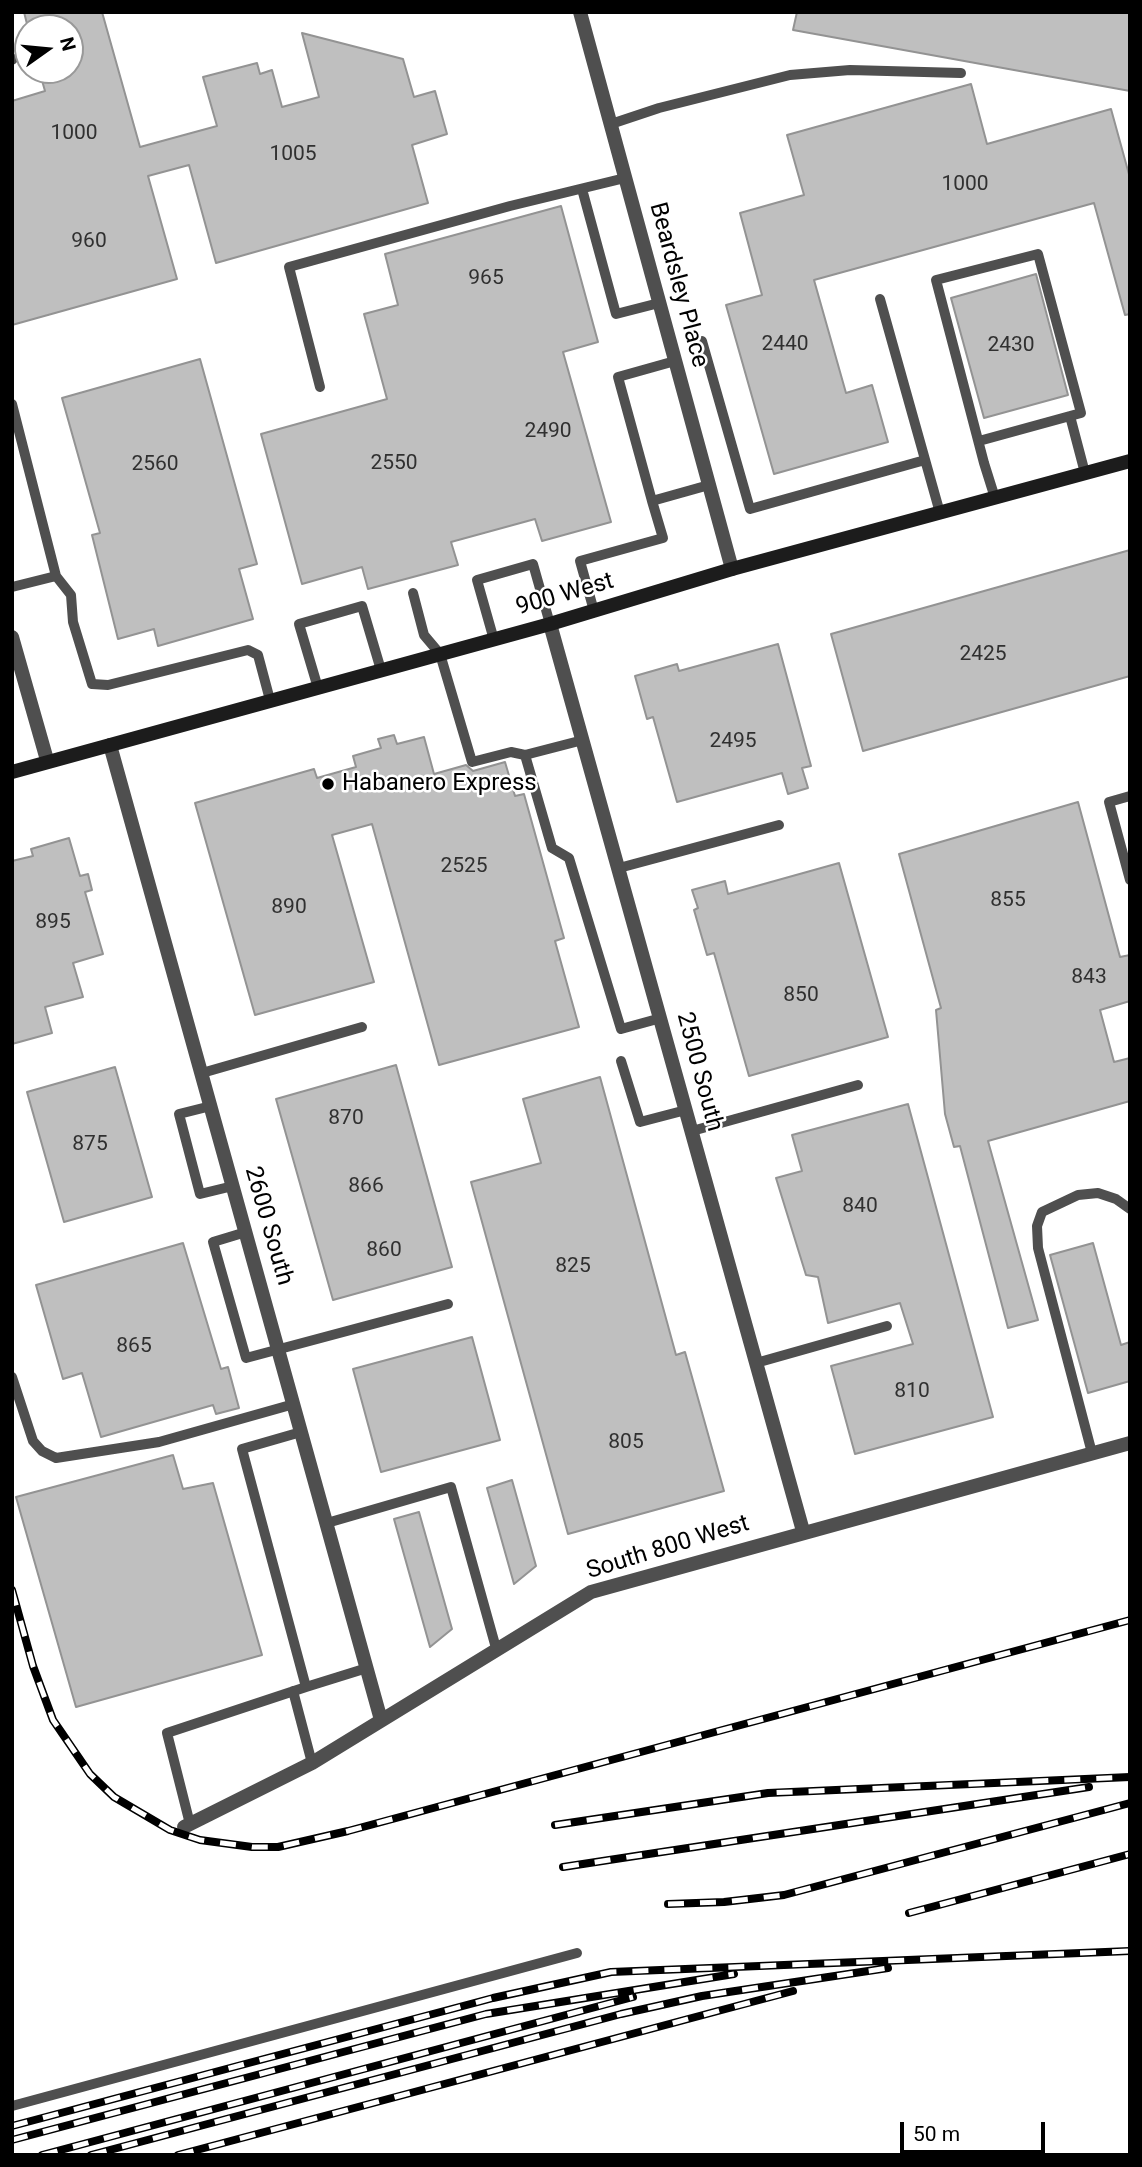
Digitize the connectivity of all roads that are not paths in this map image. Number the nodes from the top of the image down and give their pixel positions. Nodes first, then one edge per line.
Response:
1 (580, 12) edge
2 (961, 73) dead end
3 (611, 124) junction
4 (625, 178) junction
5 (582, 189) junction
6 (880, 299) dead end
7 (659, 303) junction
8 (702, 341) dead end
9 (675, 361) junction
10 (320, 387) dead end
11 (12, 404) edge
12 (1070, 416) junction
13 (979, 441) junction
14 (925, 460) junction
15 (1130, 461) edge
16 (1085, 473) junction
17 (709, 485) junction
18 (995, 498) junction
19 (652, 501) junction
20 (940, 513) junction
21 (732, 569) junction
22 (56, 576) junction
23 (12, 587) edge
24 (413, 593) dead end
25 (594, 611) junction
26 (550, 624) junction
27 (12, 637) edge
28 (494, 639) junction
29 (440, 654) junction
30 (381, 670) junction
31 (318, 688) junction
32 (270, 700) junction
33 (583, 740) junction
34 (110, 745) junction
35 (525, 755) junction
36 (47, 760) junction
37 (12, 772) edge
38 (1130, 796) edge
39 (779, 825) dead end
40 (619, 868) junction
41 (1130, 880) edge
42 (661, 1018) junction
43 (362, 1027) dead end
44 (621, 1060) dead end
45 (202, 1073) junction
46 (858, 1085) dead end
47 (211, 1106) junction
48 (686, 1110) junction
49 (692, 1130) junction
50 (233, 1186) junction
51 (1130, 1209) edge
52 (246, 1232) junction
53 (448, 1304) dead end
54 (887, 1326) dead end
55 (278, 1349) junction
56 (756, 1363) junction
57 (12, 1377) edge
58 (294, 1404) junction
59 (301, 1432) junction
60 (1130, 1443) edge
61 (1092, 1453) junction
62 (327, 1523) junction
63 (803, 1531) junction
64 (496, 1648) junction
65 (367, 1668) junction
66 (306, 1687) junction
67 (293, 1691) junction
68 (381, 1720) junction
69 (312, 1763) junction
70 (188, 1825) joint
71 (577, 1953) dead end
72 (12, 2106) edge

1 - 3 street, Beardsley Place
2 - 3 lane
3 - 4 street, Beardsley Place
4 - 5 lane
4 - 7 street, Beardsley Place
5 - 7 lane
5 - 10 lane
6 - 14 lane
7 - 9 street, Beardsley Place
8 - 14 lane
9 - 17 street, Beardsley Place
9 - 19 lane
11 - 22 lane
12 - 13 lane
12 - 13 lane
12 - 16 lane
13 - 18 lane
14 - 20 lane
15 - 16 main road, 900 West
16 - 18 main road, 900 West
17 - 19 lane
17 - 21 street, Beardsley Place
18 - 20 main road, 900 West
19 - 25 lane
20 - 21 main road, 900 West
21 - 25 main road, 900 West
22 - 23 lane
22 - 32 lane
24 - 29 lane
25 - 26 main road, 900 West
26 - 28 main road, 900 West
26 - 28 lane
26 - 33 street, 2500 South
27 - 36 street
28 - 29 main road, 900 West
29 - 30 main road, 900 West
29 - 35 lane
30 - 31 main road, 900 West
30 - 31 lane
31 - 32 main road, 900 West
32 - 34 main road, 900 West
33 - 35 lane
33 - 40 street, 2500 South
34 - 36 main road, 900 West
34 - 45 street, 2600 South
35 - 42 lane
36 - 37 main road, 900 West
38 - 41 lane
39 - 40 lane
40 - 42 street, 2500 South
42 - 48 street, 2500 South
43 - 45 lane
44 - 48 lane
45 - 47 street, 2600 South
46 - 49 lane
47 - 50 street, 2600 South
47 - 50 lane
48 - 49 street, 2500 South
49 - 56 street, 2500 South
50 - 52 street, 2600 South
51 - 61 lane
52 - 55 street, 2600 South
52 - 55 lane
53 - 55 lane
54 - 56 lane
55 - 58 street, 2600 South
56 - 63 street, 2500 South
57 - 58 lane
58 - 59 street, 2600 South
59 - 62 street, 2600 South
59 - 66 lane
60 - 61 street, South 800 West
61 - 63 street, South 800 West
62 - 64 lane
62 - 65 street, 2600 South
63 - 64 street, South 800 West
64 - 68 street, South 800 West
65 - 66 lane
65 - 68 street, 2600 South
66 - 67 lane
67 - 69 lane
67 - 70 lane
68 - 69 street, South 800 West
69 - 70 street, South 800 West
71 - 72 lane

